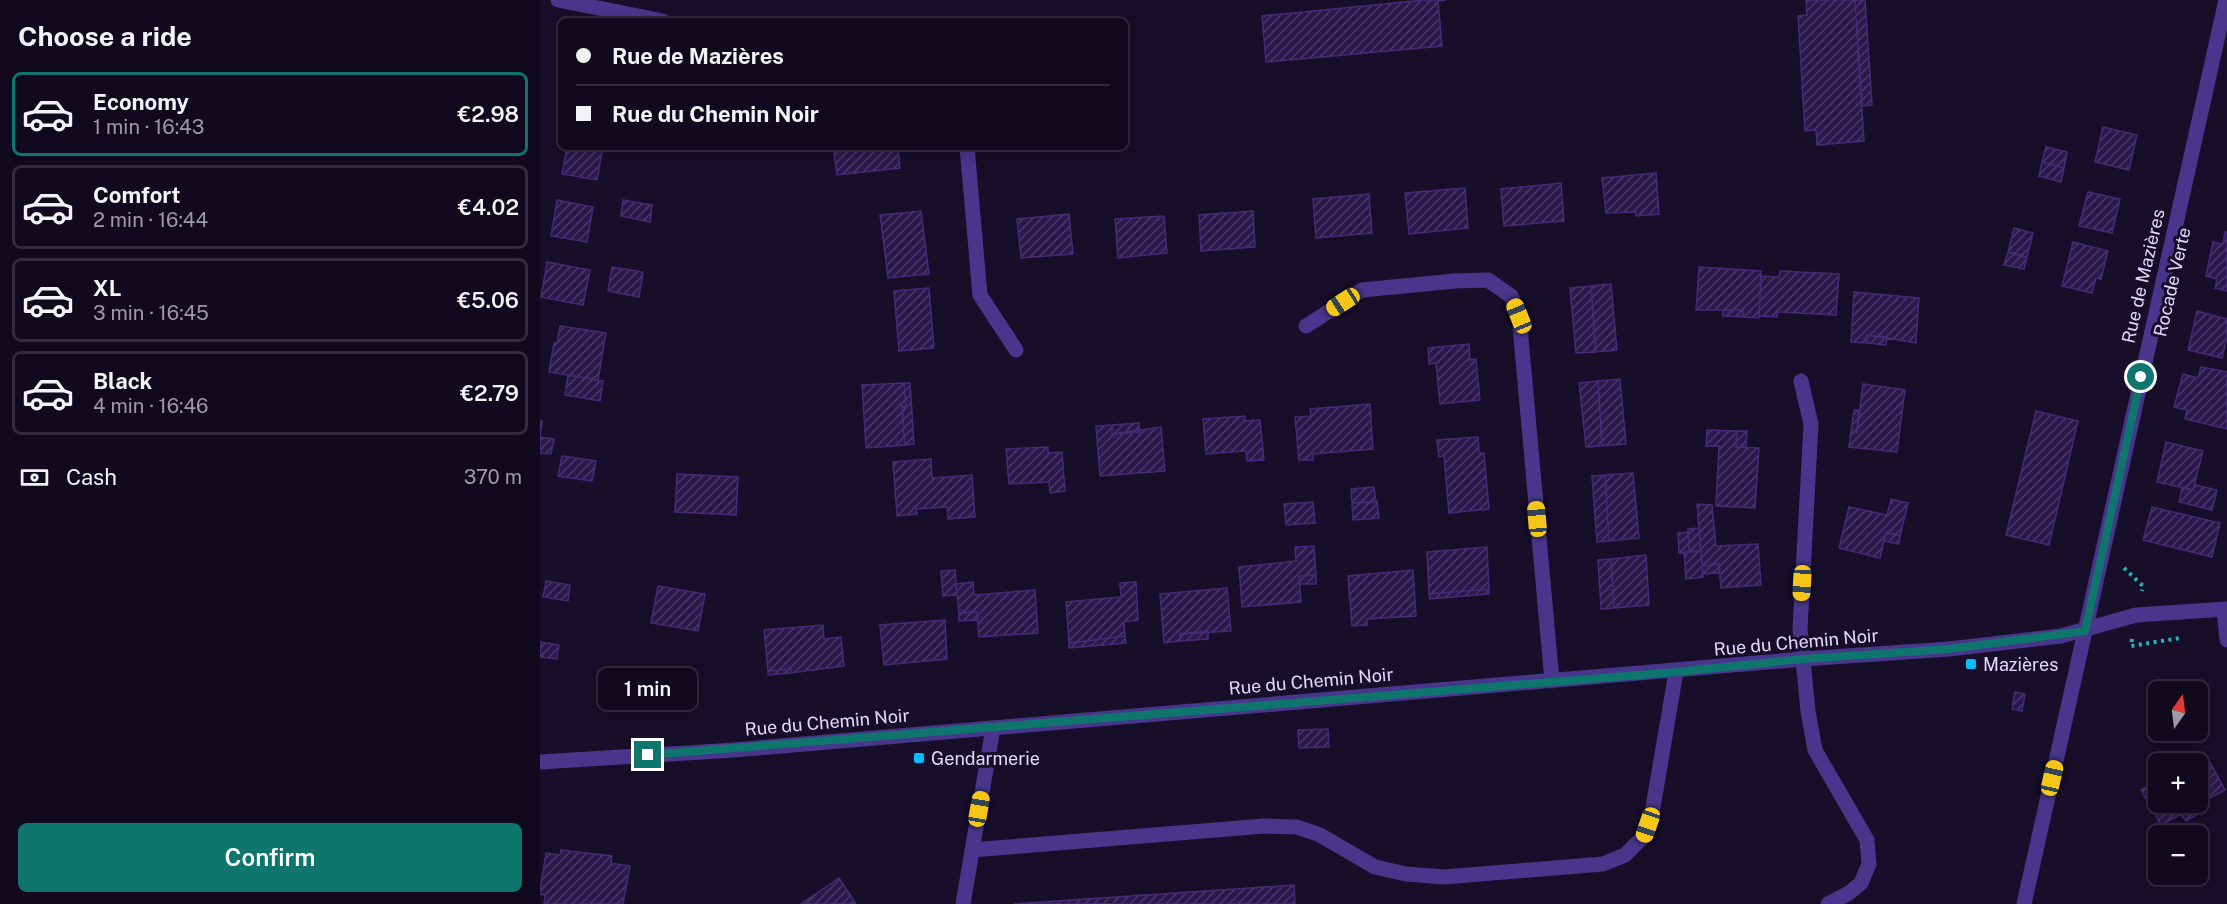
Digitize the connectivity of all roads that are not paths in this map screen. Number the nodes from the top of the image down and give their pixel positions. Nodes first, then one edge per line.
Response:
1 (558, 0) edge
2 (2226, 0) edge
3 (648, 18) edge
4 (967, 150) edge
5 (1306, 326) dead end
6 (1016, 350) dead end
7 (1801, 381) dead end
8 (2226, 609) edge
9 (2085, 631) junction
10 (2227, 640) edge
11 (1803, 659) junction
12 (1676, 672) junction
13 (1552, 681) junction
14 (993, 728) junction
15 (540, 762) edge
16 (972, 850) junction
17 (963, 904) edge
18 (1828, 904) edge
19 (2024, 904) edge

1 - 3 street
2 - 9 street, Rue de Mazières
4 - 6 street
5 - 13 street
7 - 11 street
8 - 9 street, Rue du Chemin Noir
8 - 10 street
9 - 11 street, Rue du Chemin Noir
9 - 19 street, Rue de Mazières
11 - 12 street, Rue du Chemin Noir
11 - 18 street
12 - 13 street, Rue du Chemin Noir
12 - 16 street
13 - 14 street, Rue du Chemin Noir
14 - 15 street, Rue du Chemin Noir
14 - 16 street
16 - 17 street

